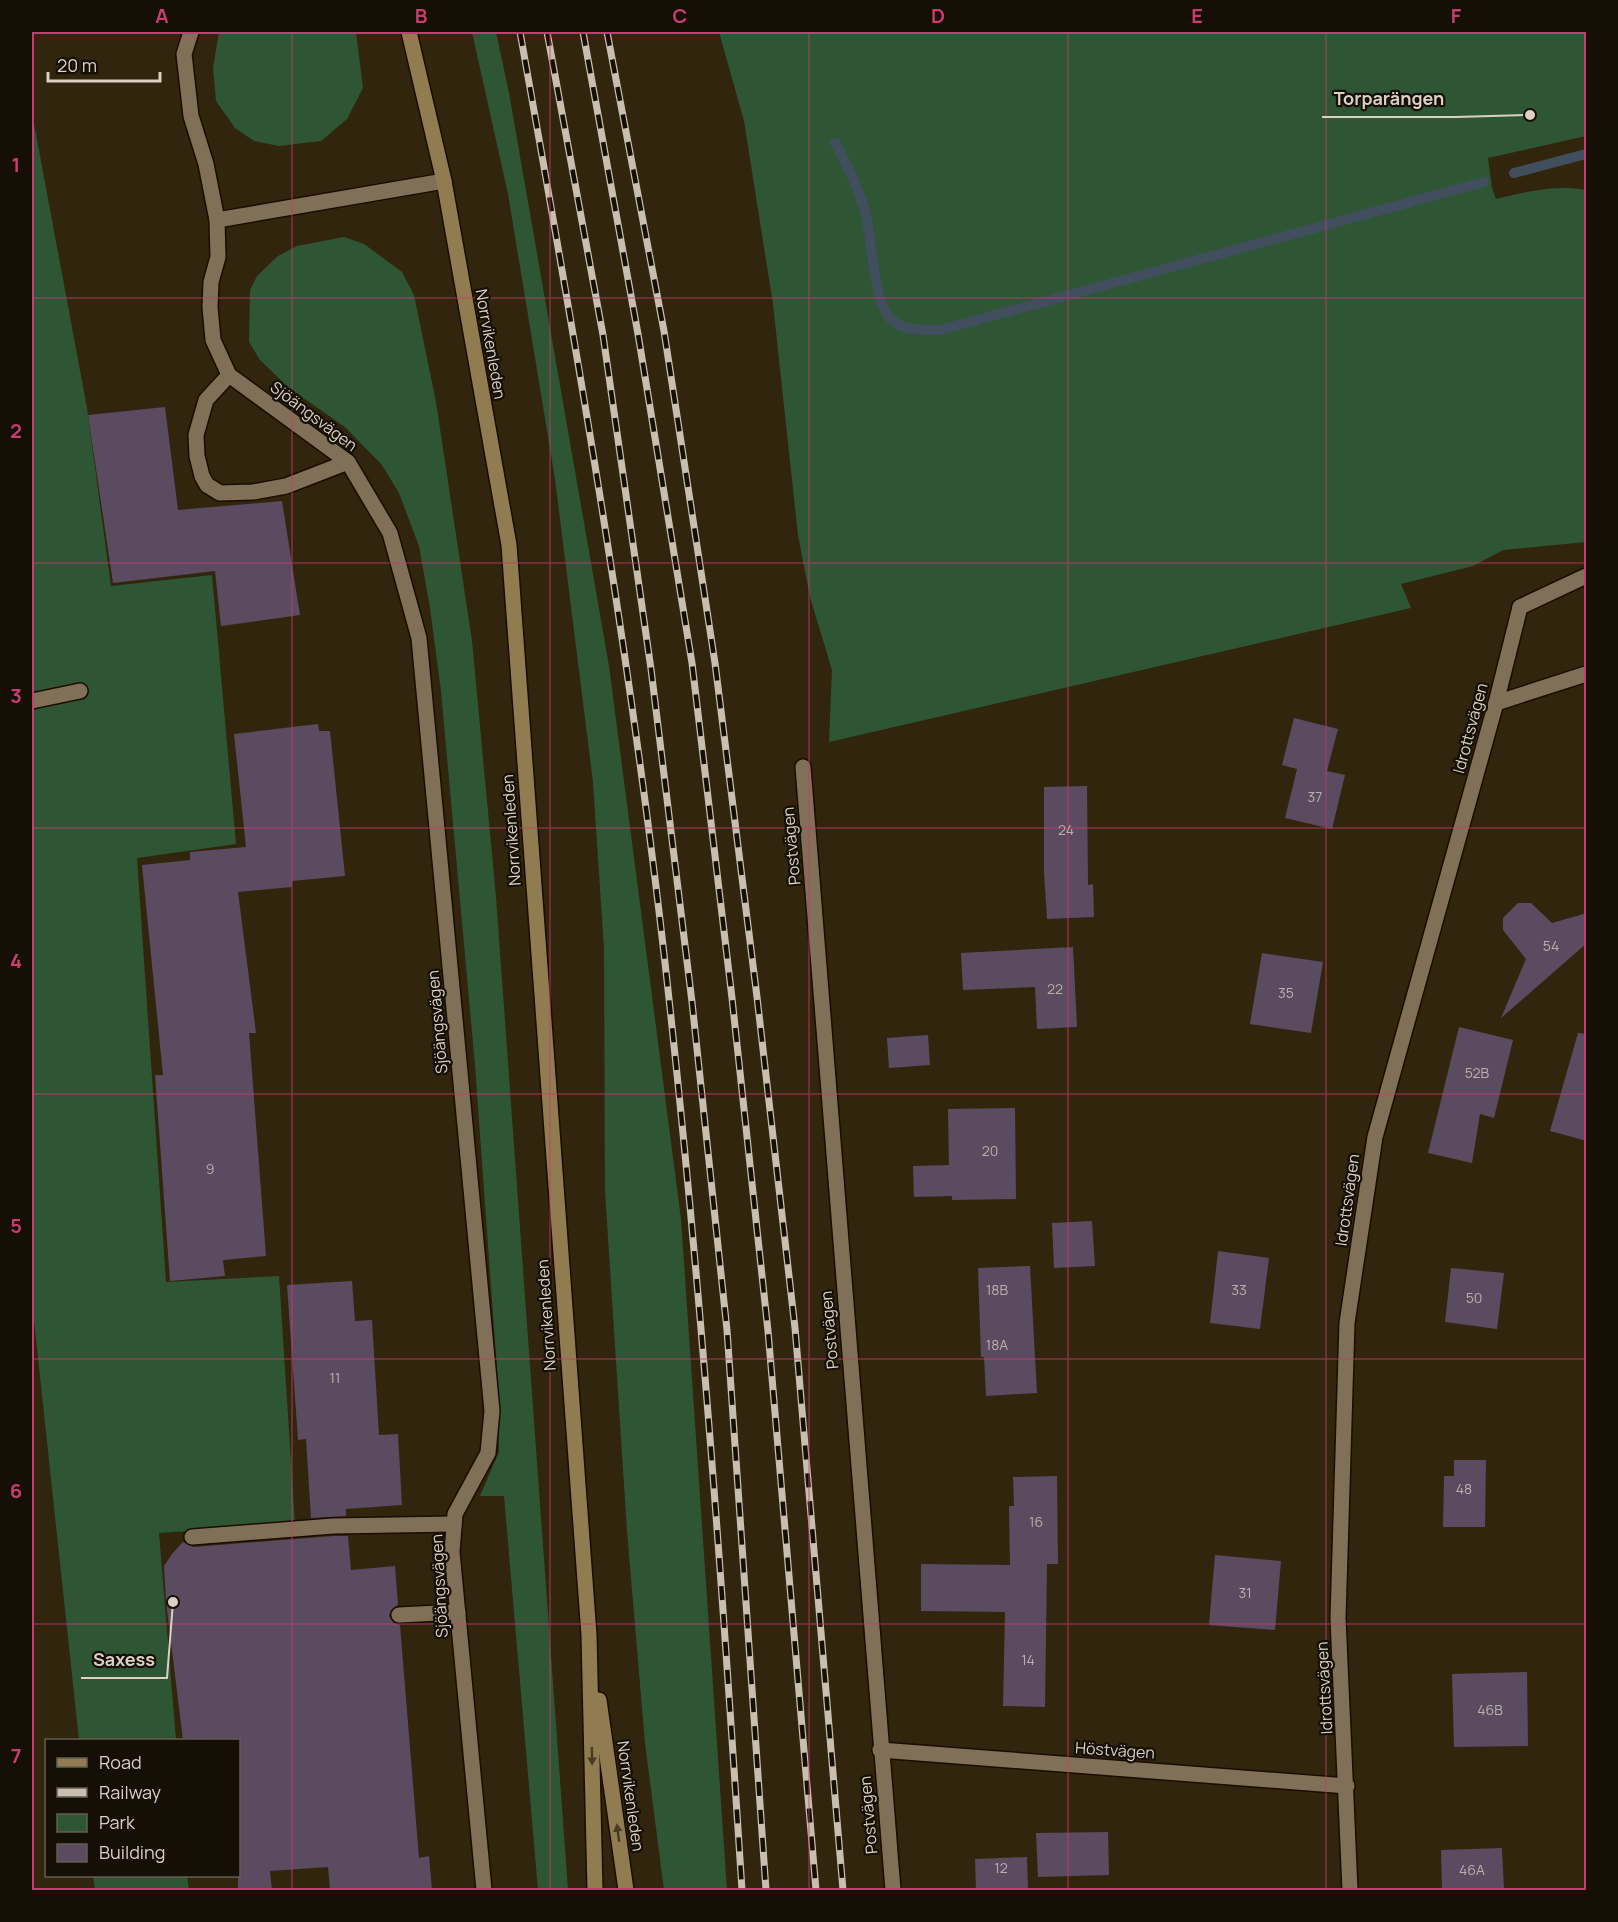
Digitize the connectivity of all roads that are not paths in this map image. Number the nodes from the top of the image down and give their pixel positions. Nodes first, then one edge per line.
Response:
1 (191, 32) edge
2 (409, 32) edge
3 (444, 181) junction
4 (217, 220) junction
5 (229, 375) junction
6 (348, 462) junction
7 (1587, 576) edge
8 (1587, 674) edge
9 (80, 691) dead end
10 (32, 701) edge
11 (1496, 703) junction
12 (803, 767) dead end
13 (454, 1524) junction
14 (192, 1537) dead end
15 (458, 1612) junction
16 (399, 1616) dead end
17 (589, 1635) junction
18 (880, 1750) junction
19 (1347, 1786) junction
20 (484, 1890) edge
21 (595, 1890) edge
22 (626, 1890) edge
23 (893, 1890) edge
24 (1350, 1890) edge

1 - 4 street, Sjöängsvägen
2 - 3 main road, Norrvikenleden
3 - 4 street
3 - 17 main road, Norrvikenleden
4 - 5 street, Sjöängsvägen
5 - 6 street, Sjöängsvägen
5 - 6 street
6 - 13 street, Sjöängsvägen
7 - 11 street, Idrottsvägen
8 - 11 street
9 - 10 street
11 - 19 street, Idrottsvägen
12 - 18 street, Postvägen
13 - 14 street
13 - 15 street, Sjöängsvägen
15 - 16 street
15 - 20 street, Sjöängsvägen
17 -> 21 main road, Norrvikenleden
22 -> 17 main road, Norrvikenleden
18 - 19 street, Höstvägen
18 - 23 street, Postvägen
19 - 24 street, Idrottsvägen

